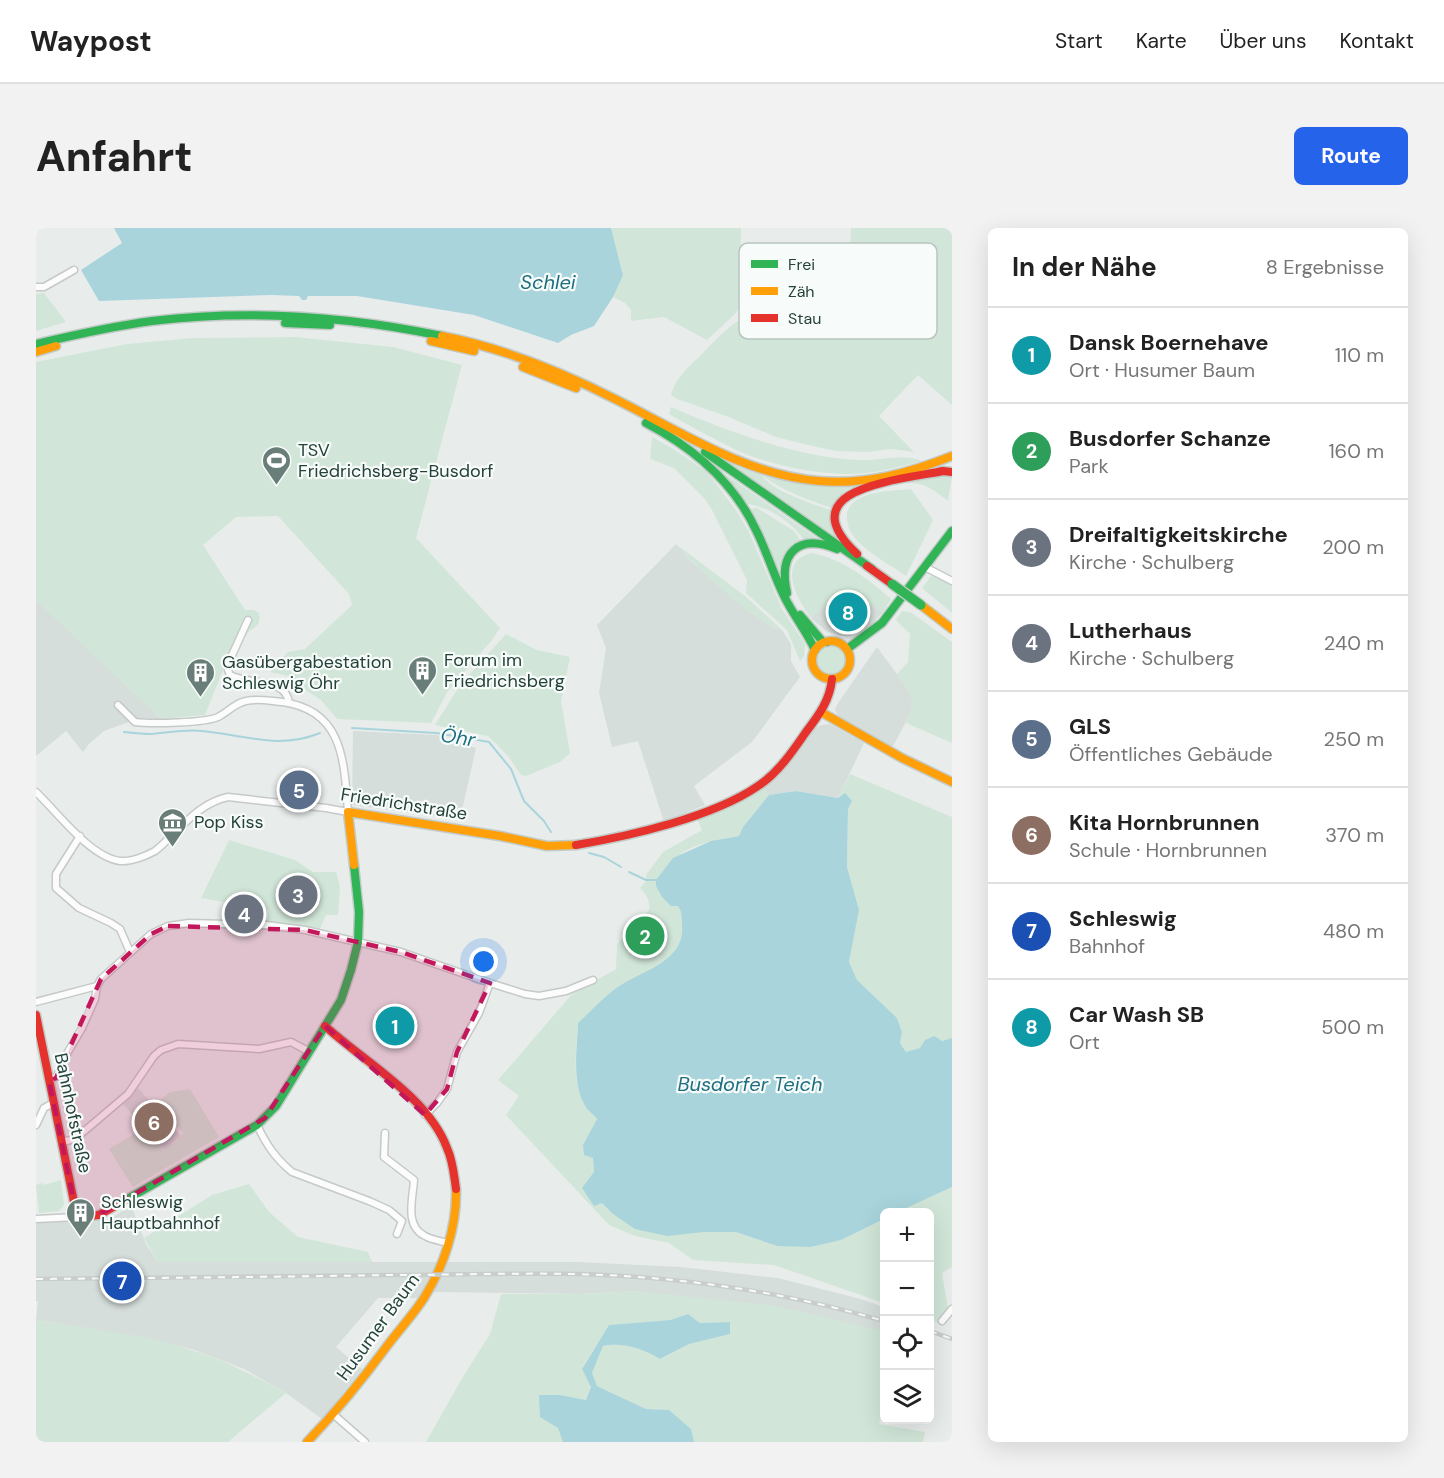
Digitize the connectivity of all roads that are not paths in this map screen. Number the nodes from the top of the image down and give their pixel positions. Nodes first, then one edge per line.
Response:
1 (74, 270) dead end
2 (36, 287) edge
3 (36, 344) edge
4 (36, 352) edge
5 (681, 438) junction
6 (952, 456) edge
7 (952, 472) edge
8 (952, 531) edge
9 (925, 567) junction
10 (872, 569) junction
11 (952, 581) edge
12 (248, 620) dead end
13 (952, 629) edge
14 (827, 642) junction
15 (847, 649) junction
16 (815, 650) junction
17 (832, 679) junction
18 (289, 703) junction
19 (118, 705) dead end
20 (821, 712) junction
21 (952, 782) edge
22 (36, 792) edge
23 (348, 812) junction
24 (80, 836) junction
25 (358, 942) junction
26 (130, 952) junction
27 (593, 980) dead end
28 (490, 983) junction
29 (97, 986) junction
30 (36, 1002) edge
31 (36, 1015) edge
32 (325, 1026) junction
33 (308, 1050) junction
34 (49, 1081) junction
35 (53, 1103) junction
36 (425, 1115) junction
37 (36, 1125) edge
38 (257, 1125) junction
39 (385, 1133) dead end
40 (62, 1142) junction
41 (77, 1217) junction
42 (36, 1219) edge
43 (398, 1234) dead end
44 (448, 1243) junction
45 (952, 1309) edge
46 (942, 1321) dead end
47 (333, 1414) junction
48 (306, 1442) edge
49 (365, 1442) edge

1 - 2 street
3 - 5 main road
4 - 5 main road
5 - 6 main road
5 - 10 main road
5 - 16 main road
7 - 10 main road
8 - 9 main road
9 - 11 street
9 - 15 main road
10 - 13 main road, bridge
10 - 14 main road
12 - 18 street
14 - 15 main road
14 - 16 main road
15 - 17 main road
16 - 17 main road
17 - 20 main road, Friedrichstraße
18 - 19 street
18 - 23 street
20 - 21 main road
20 - 23 main road, Friedrichstraße
22 - 24 street, Friedrichstraße
23 - 24 street, Friedrichstraße
23 - 25 main road
24 - 26 street
25 - 26 street
25 - 28 street
25 - 32 main road
26 - 29 street
27 - 28 street
28 - 36 street
29 - 30 street
29 - 34 street
31 - 34 main road, Bahnhofstraße
32 - 33 main road
32 - 36 main road, Husumer Baum
33 - 38 main road
33 - 40 street
34 - 35 main road, Bahnhofstraße
35 - 37 street
35 - 40 main road, Bahnhofstraße
36 - 44 main road, Husumer Baum
38 - 41 main road
38 - 43 street
39 - 44 street
40 - 41 main road, Bahnhofstraße
41 - 42 street
44 - 47 main road, Husumer Baum
45 - 46 street
47 - 48 main road, Husumer Baum
47 - 49 street

